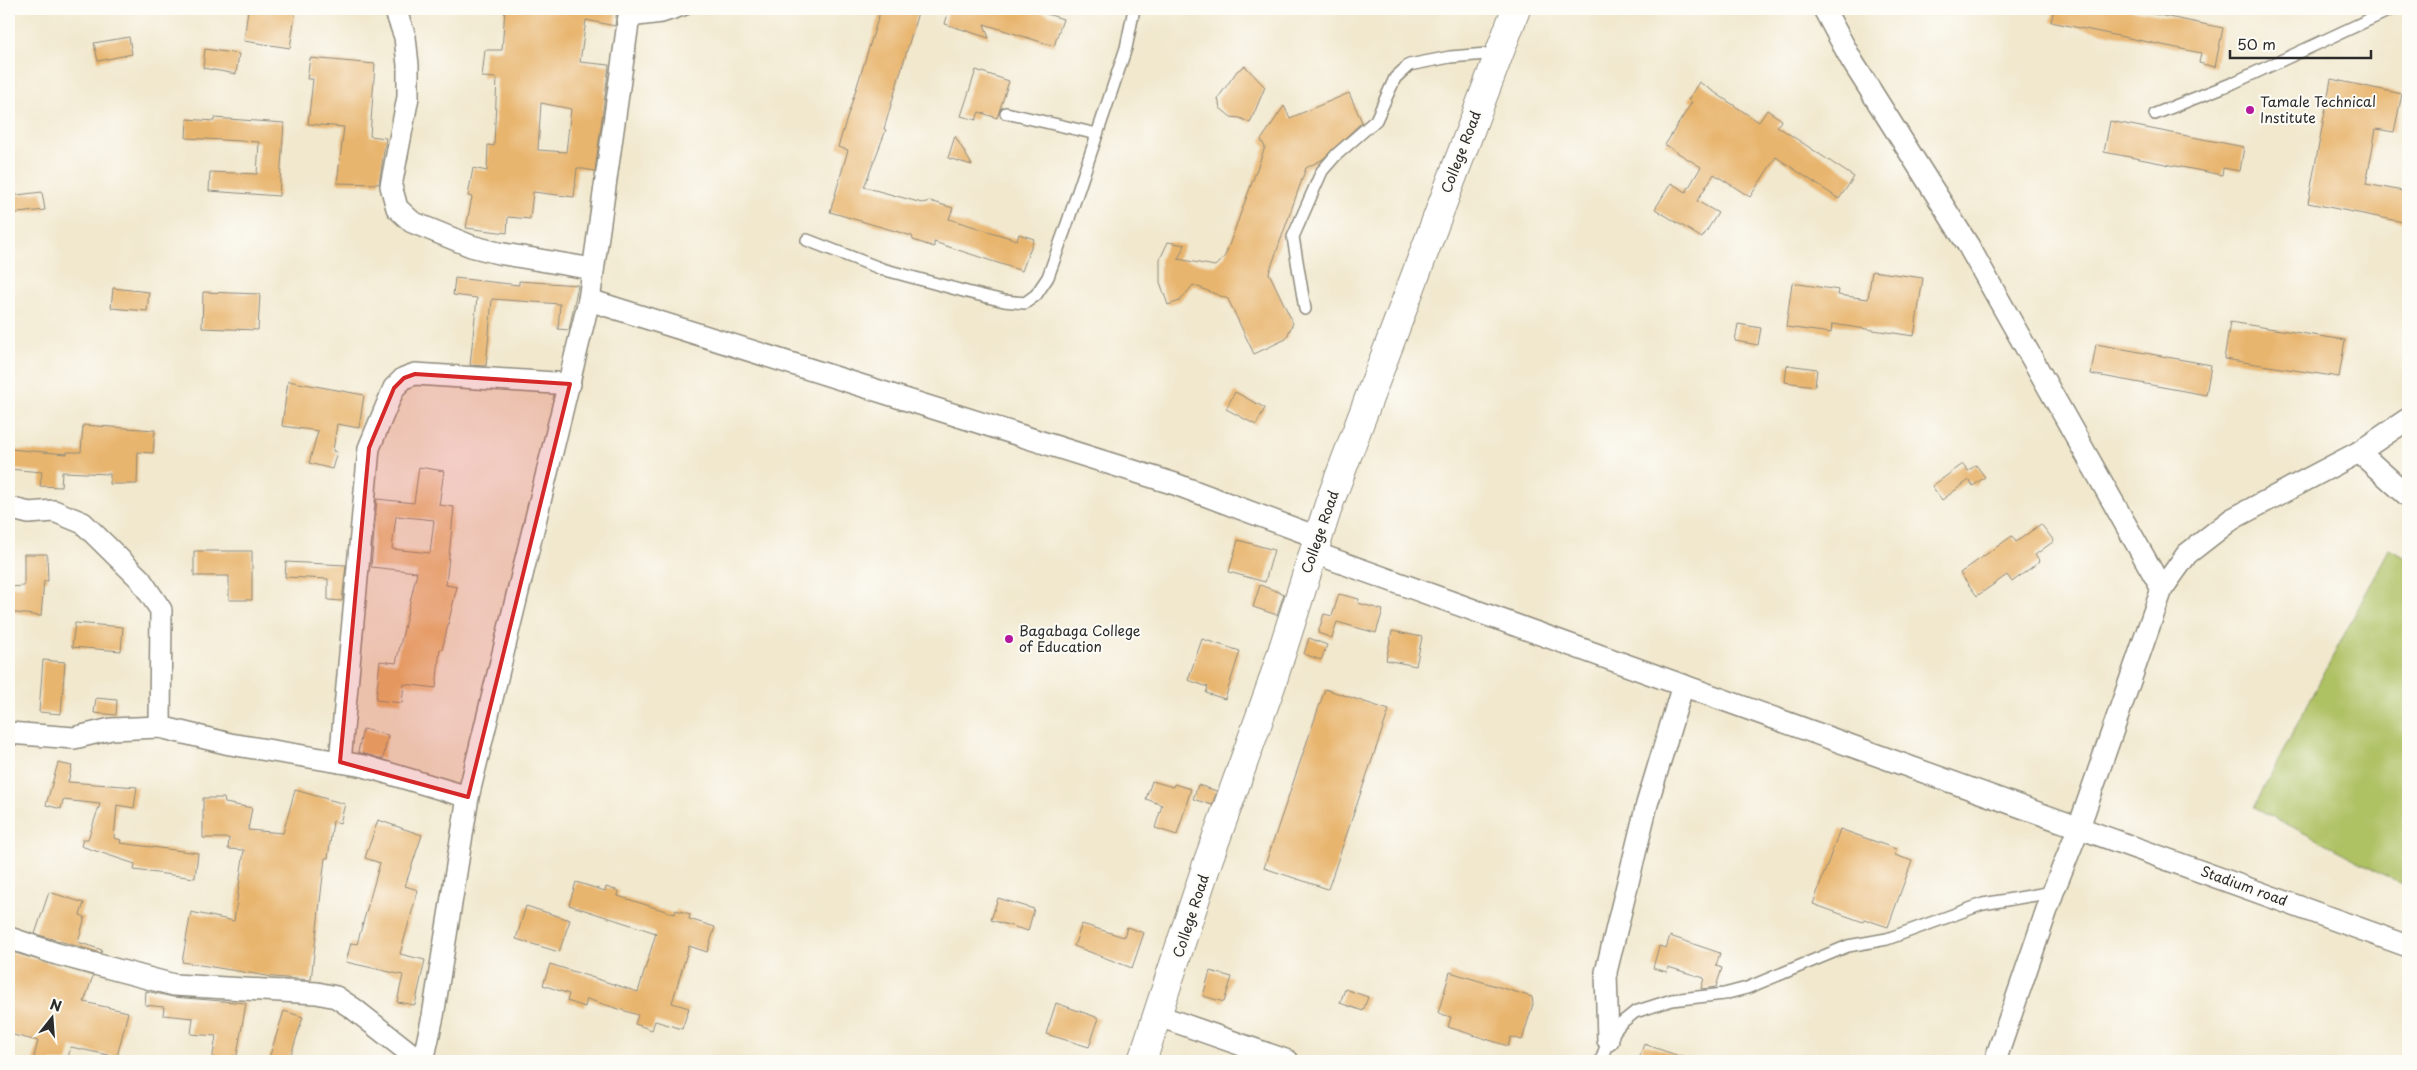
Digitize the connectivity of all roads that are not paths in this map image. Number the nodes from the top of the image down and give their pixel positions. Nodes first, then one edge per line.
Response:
1 (395, 9) edge
2 (686, 9) edge
3 (1134, 9) edge
4 (1516, 9) edge
5 (1824, 9) edge
6 (2392, 9) edge
7 (630, 15) edge
8 (1499, 53) junction
9 (1006, 113) dead end
10 (2154, 114) dead end
11 (1097, 134) junction
12 (807, 240) dead end
13 (593, 269) junction
14 (589, 300) junction
15 (1305, 309) dead end
16 (570, 384) junction
17 (2408, 419) edge
18 (2358, 452) junction
19 (2408, 496) edge
20 (9, 508) edge
21 (1314, 545) junction
22 (2162, 589) junction
23 (1683, 685) junction
24 (160, 727) junction
25 (9, 733) edge
26 (340, 762) junction
27 (468, 797) junction
28 (2079, 827) junction
29 (2052, 892) junction
30 (9, 938) edge
31 (2408, 946) edge
32 (1159, 1016) junction
33 (1608, 1040) junction
34 (421, 1061) edge
35 (1142, 1061) edge
36 (1288, 1061) edge
37 (1601, 1061) edge
38 (1995, 1061) edge

1 - 13 street
2 - 7 lane
3 - 11 lane
4 - 8 street, College Road
5 - 22 street
6 - 10 lane
7 - 13 street
8 - 15 lane
8 - 21 street, College Road
9 - 11 lane
11 - 12 lane
13 - 14 street
14 - 16 street
14 - 21 street, Stadium road
16 - 26 street
16 - 27 street
17 - 18 street
18 - 19 street
18 - 22 street
20 - 24 street
21 - 23 street, Stadium road
21 - 32 street, College Road
22 - 28 street
23 - 28 street, Stadium road
23 - 33 street
24 - 25 street
24 - 26 street
26 - 27 street
27 - 34 street
28 - 29 street
28 - 31 street, Stadium road
29 - 33 lane
29 - 38 street
30 - 34 street
32 - 35 street, College Road
32 - 36 street
33 - 37 lane

